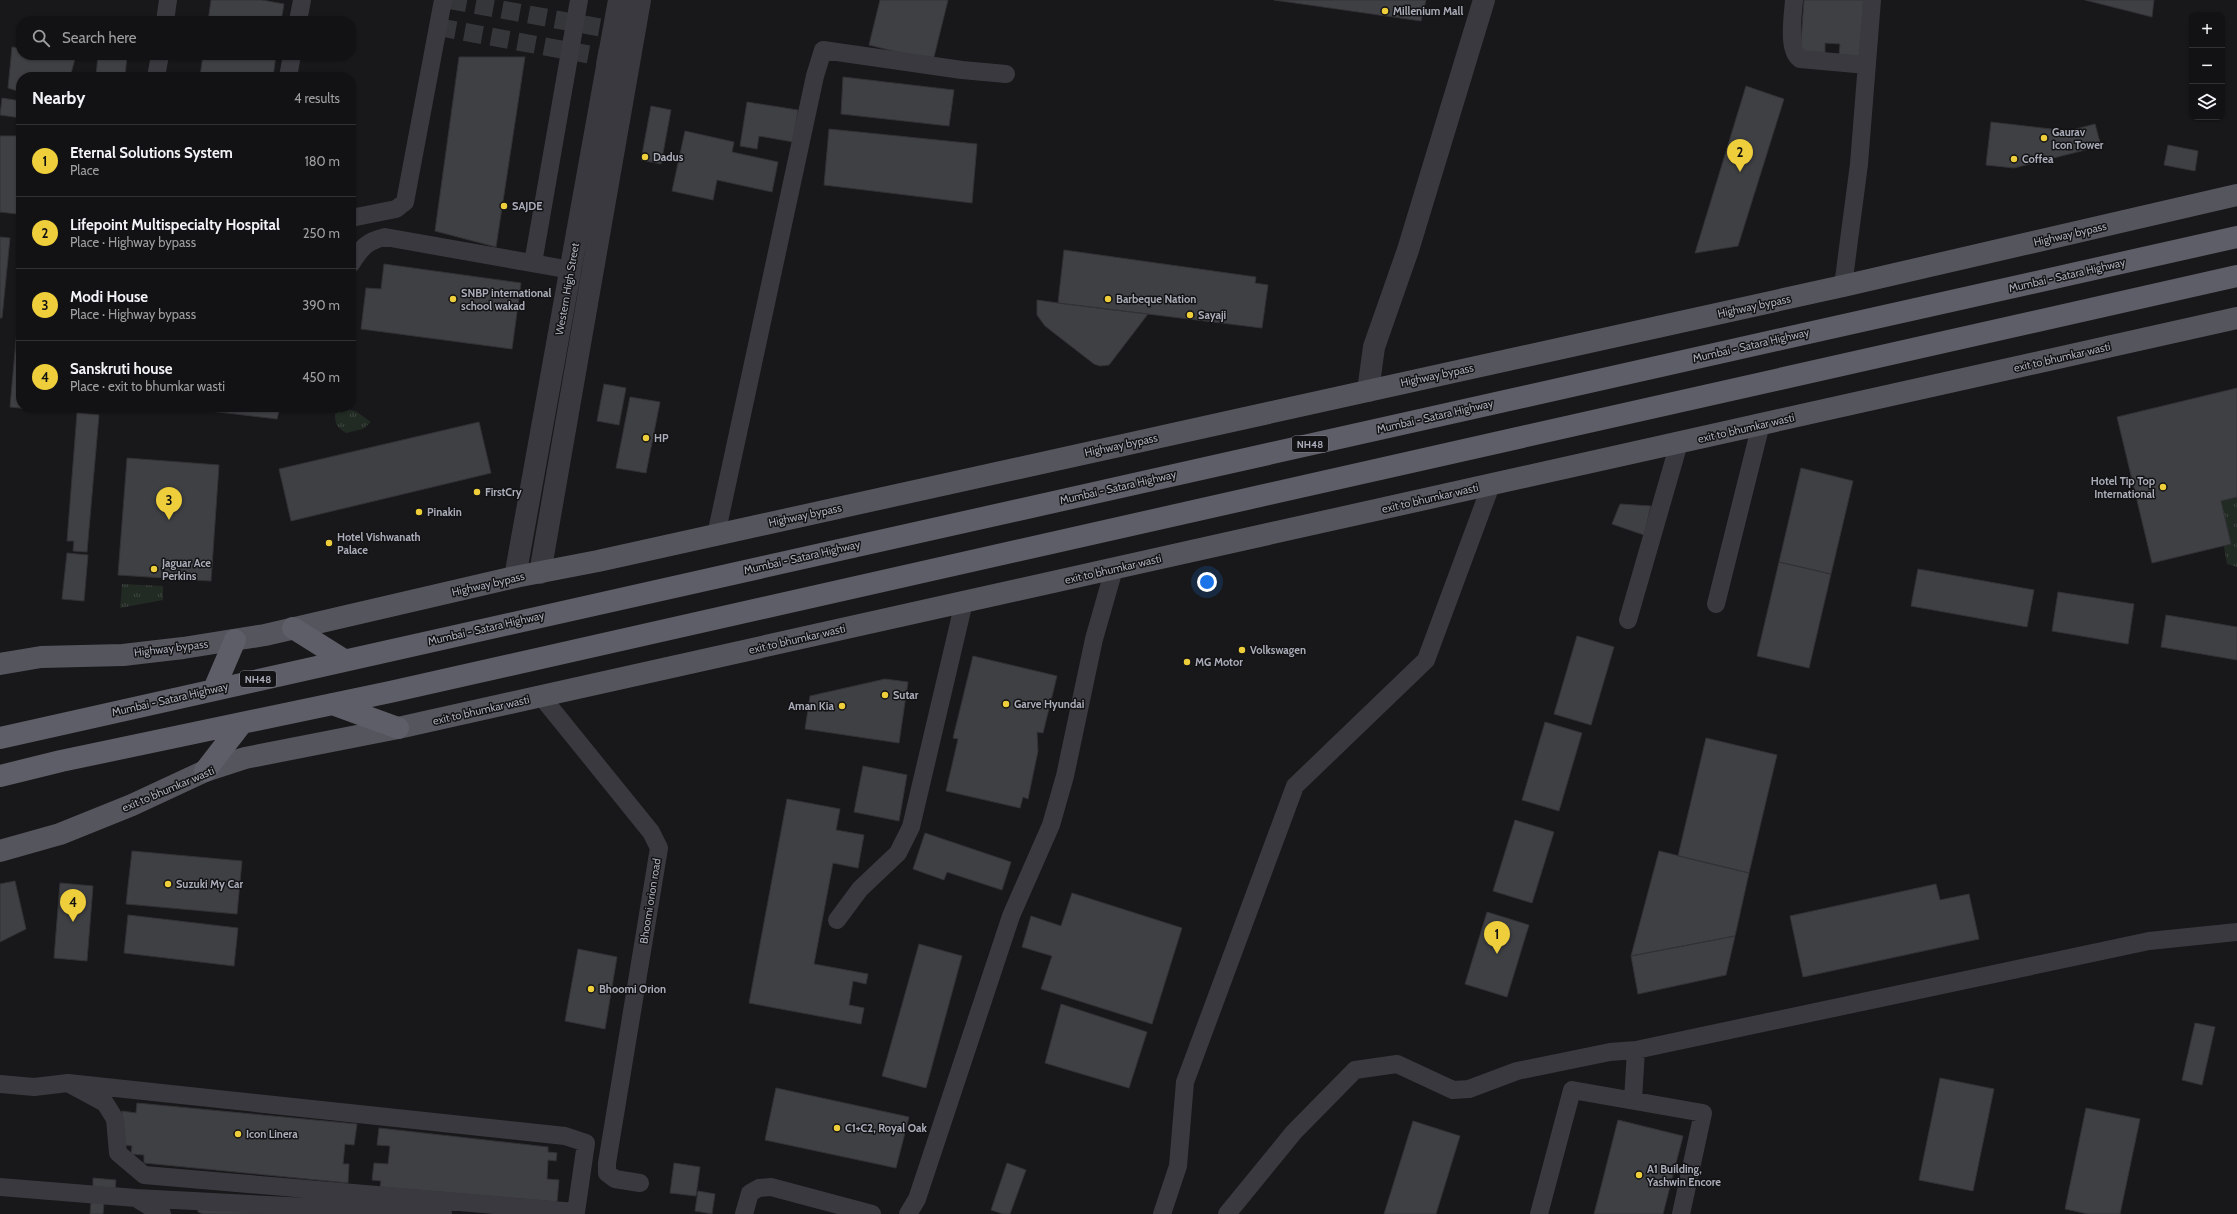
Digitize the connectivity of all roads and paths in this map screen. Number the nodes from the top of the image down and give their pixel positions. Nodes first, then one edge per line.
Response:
1 (168, 0) edge
2 (302, 0) edge
3 (443, 0) edge
4 (579, 0) edge
5 (619, 0) edge
6 (640, 0) edge
7 (1484, 0) edge
8 (1794, 0) edge
9 (1872, 0) edge
10 (166, 16) edge
11 (299, 16) edge
12 (621, 48) junction
13 (159, 60) edge
14 (291, 60) edge
15 (1867, 65) junction
16 (157, 72) edge
17 (289, 72) edge
18 (1006, 74) dead end
19 (2237, 195) edge
20 (356, 217) edge
21 (2237, 237) edge
22 (356, 256) edge
23 (532, 263) junction
24 (571, 270) junction
25 (2237, 276) edge
26 (1843, 286) junction
27 (2237, 318) edge
28 (1368, 391) junction
29 (547, 400) junction
30 (569, 403) junction
31 (1761, 424) junction
32 (1679, 443) junction
33 (1491, 485) junction
34 (716, 535) junction
35 (1114, 569) junction
36 (540, 572) junction
37 (515, 577) junction
38 (964, 602) junction
39 (1716, 604) dead end
40 (1628, 620) dead end
41 (293, 628) junction
42 (235, 640) junction
43 (344, 660) junction
44 (0, 664) edge
45 (214, 689) junction
46 (541, 696) junction
47 (332, 704) junction
48 (242, 723) junction
49 (398, 728) junction
50 (0, 738) edge
51 (206, 771) junction
52 (0, 776) edge
53 (0, 851) edge
54 (837, 920) dead end
55 (2237, 932) edge
56 (1636, 1050) junction
57 (68, 1083) junction
58 (0, 1084) edge
59 (1633, 1100) junction
60 (640, 1183) dead end
61 (0, 1187) edge
62 (136, 1198) junction
63 (162, 1214) edge
64 (443, 1214) edge
65 (744, 1214) edge
66 (872, 1214) edge
67 (908, 1214) edge
68 (1162, 1214) edge
69 (1228, 1214) edge
70 (1538, 1214) edge
71 (1681, 1214) edge

1 - 10 street
2 - 11 street
3 - 20 street
4 - 23 street
5 - 12 street, Western High Street
6 - 12 street, Western High Street
7 - 28 street
8 - 15 street
9 - 15 street
12 - 24 street, Western High Street
12 - 30 street, Western High Street
13 - 16 street
14 - 17 street
15 - 26 street
18 - 34 street
19 - 26 main road, Highway bypass
21 - 43 highway, Mumbai - Satara Highway / NH48
22 - 23 street
23 - 24 street
24 - 29 street, Western High Street
25 - 47 highway
26 - 28 main road, Highway bypass
27 - 31 main road, exit to bhumkar wasti
28 - 34 main road, Highway bypass
29 - 30 street
29 - 37 street, Western High Street
30 - 36 street, Western High Street
31 - 32 main road, exit to bhumkar wasti
31 - 39 street
32 - 33 main road, exit to bhumkar wasti
32 - 40 street
33 - 35 main road, exit to bhumkar wasti
33 - 68 street
34 - 36 main road, Highway bypass
35 - 38 main road, exit to bhumkar wasti
35 - 67 street
36 - 37 main road, Highway bypass
37 - 41 main road, Highway bypass
38 - 46 main road, exit to bhumkar wasti
38 - 54 street
41 - 42 main road, Highway bypass
41 - 43 highway
42 - 44 main road, Highway bypass
42 - 45 highway
43 - 45 highway, Mumbai - Satara Highway / NH48
45 - 50 highway, Mumbai - Satara Highway / NH48
46 - 49 main road, exit to bhumkar wasti
46 - 60 street, Bhoomi orion road
47 - 48 highway
47 - 49 highway
48 - 51 highway
48 - 52 highway
49 - 51 main road, exit to bhumkar wasti
51 - 53 main road, exit to bhumkar wasti
55 - 56 street
56 - 59 street
56 - 69 street
57 - 57 street
57 - 58 street
59 - 70 street
59 - 71 street
61 - 62 street
62 - 63 street
62 - 64 street
65 - 66 street

